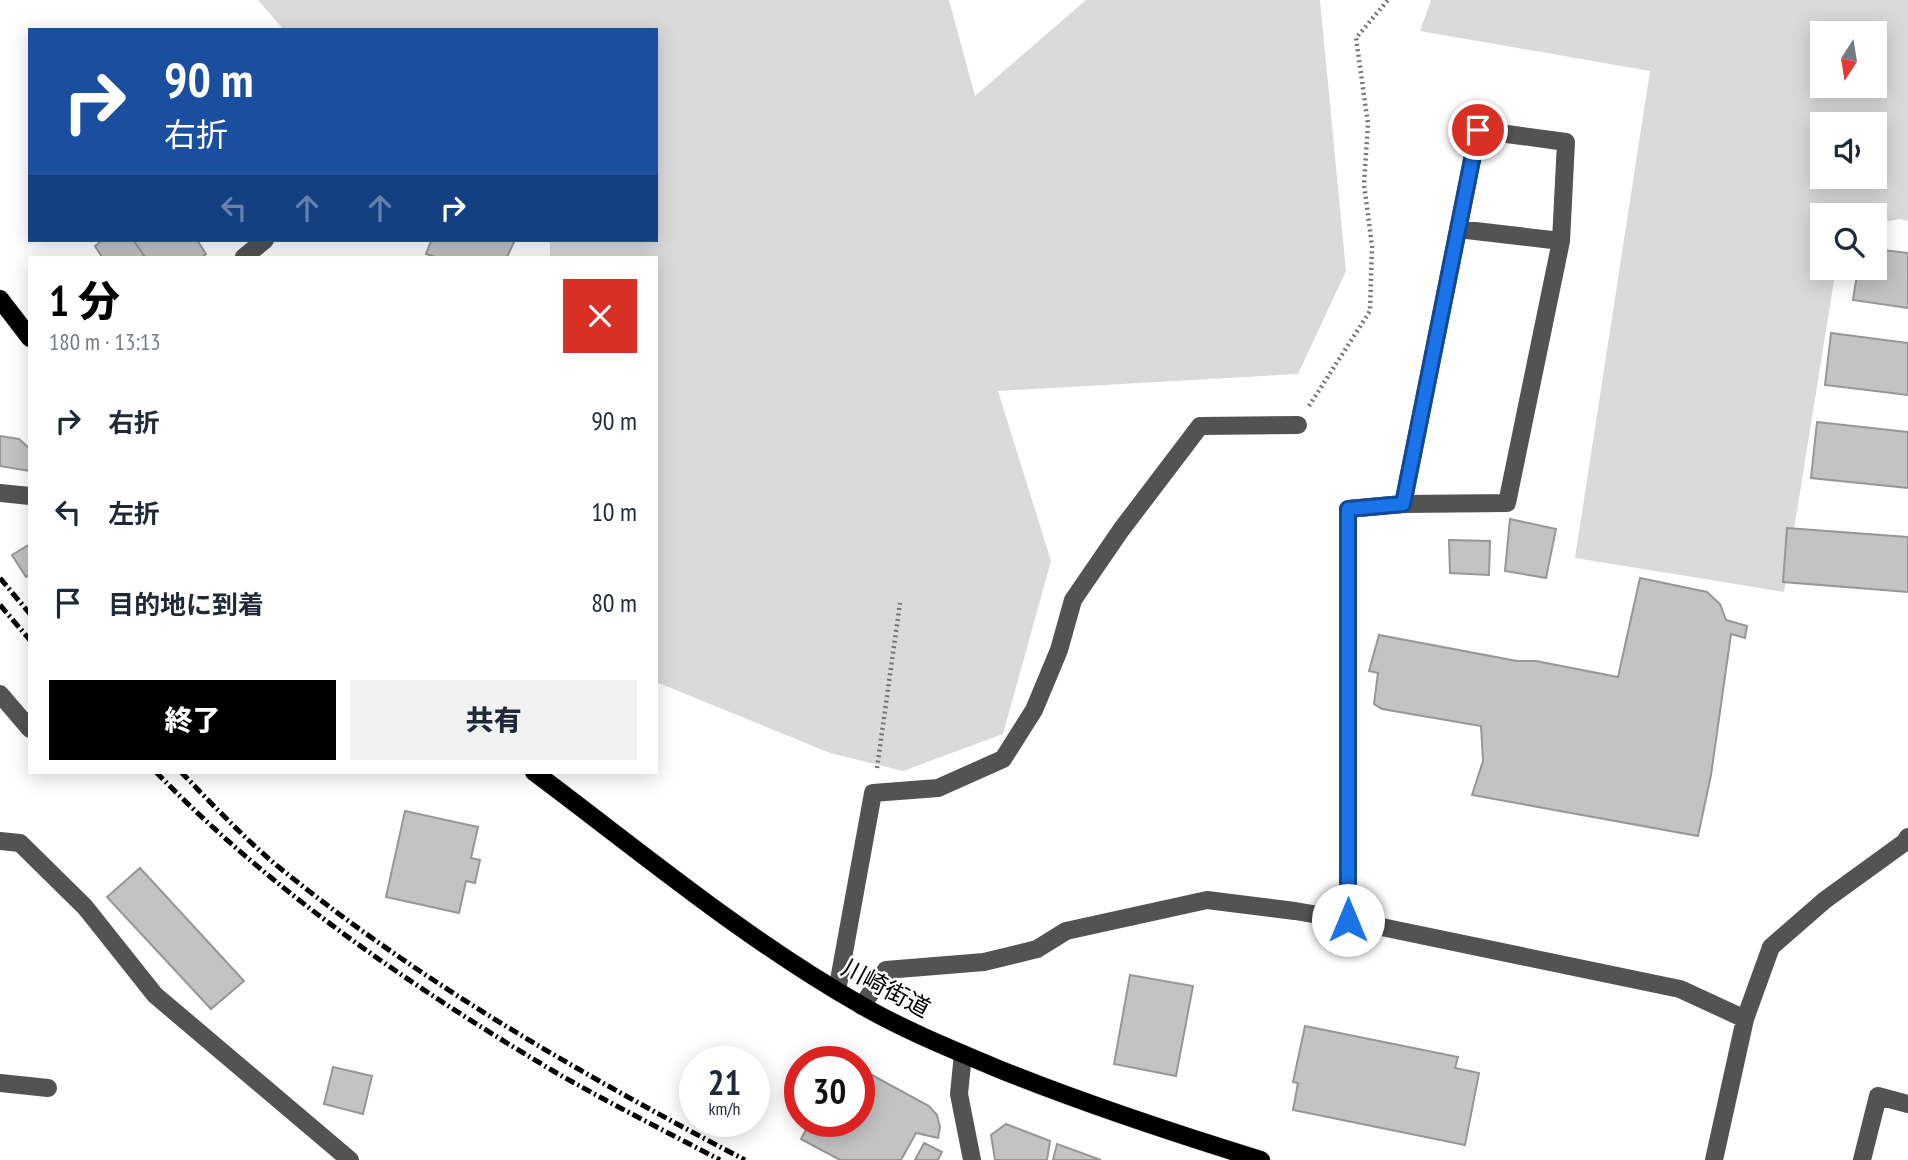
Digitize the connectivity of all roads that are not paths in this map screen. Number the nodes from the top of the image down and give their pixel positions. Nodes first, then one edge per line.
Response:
1 (1458, 229) junction
2 (263, 242) edge
3 (1561, 242) junction
4 (245, 256) edge
5 (0, 299) edge
6 (28, 335) edge
7 (1298, 425) road end
8 (0, 493) edge
9 (28, 496) edge
10 (1403, 504) junction
11 (0, 694) edge
12 (28, 727) edge
13 (537, 774) edge
14 (1908, 837) edge
15 (0, 841) edge
16 (1348, 920) junction
17 (837, 990) junction
18 (862, 1006) junction
19 (1745, 1019) junction
20 (963, 1054) junction
21 (0, 1083) edge
22 (48, 1088) dead end
23 (1908, 1104) edge
24 (350, 1160) edge
25 (972, 1160) edge
26 (1261, 1160) edge
27 (1714, 1160) edge
28 (1862, 1160) edge

1 - 3 street
1 - 3 street
1 - 10 street
2 - 4 street
3 - 10 street
5 - 6 main road
7 - 17 street
8 - 9 street
10 - 16 street
11 - 12 street
13 - 17 main road, 川崎街道
14 - 19 street
15 - 24 street
16 - 18 street
16 - 19 street
17 - 18 main road, 川崎街道
18 - 20 main road, 川崎街道
19 - 27 street
20 - 25 street
20 - 26 main road, 川崎街道
21 - 22 street
23 - 28 street

